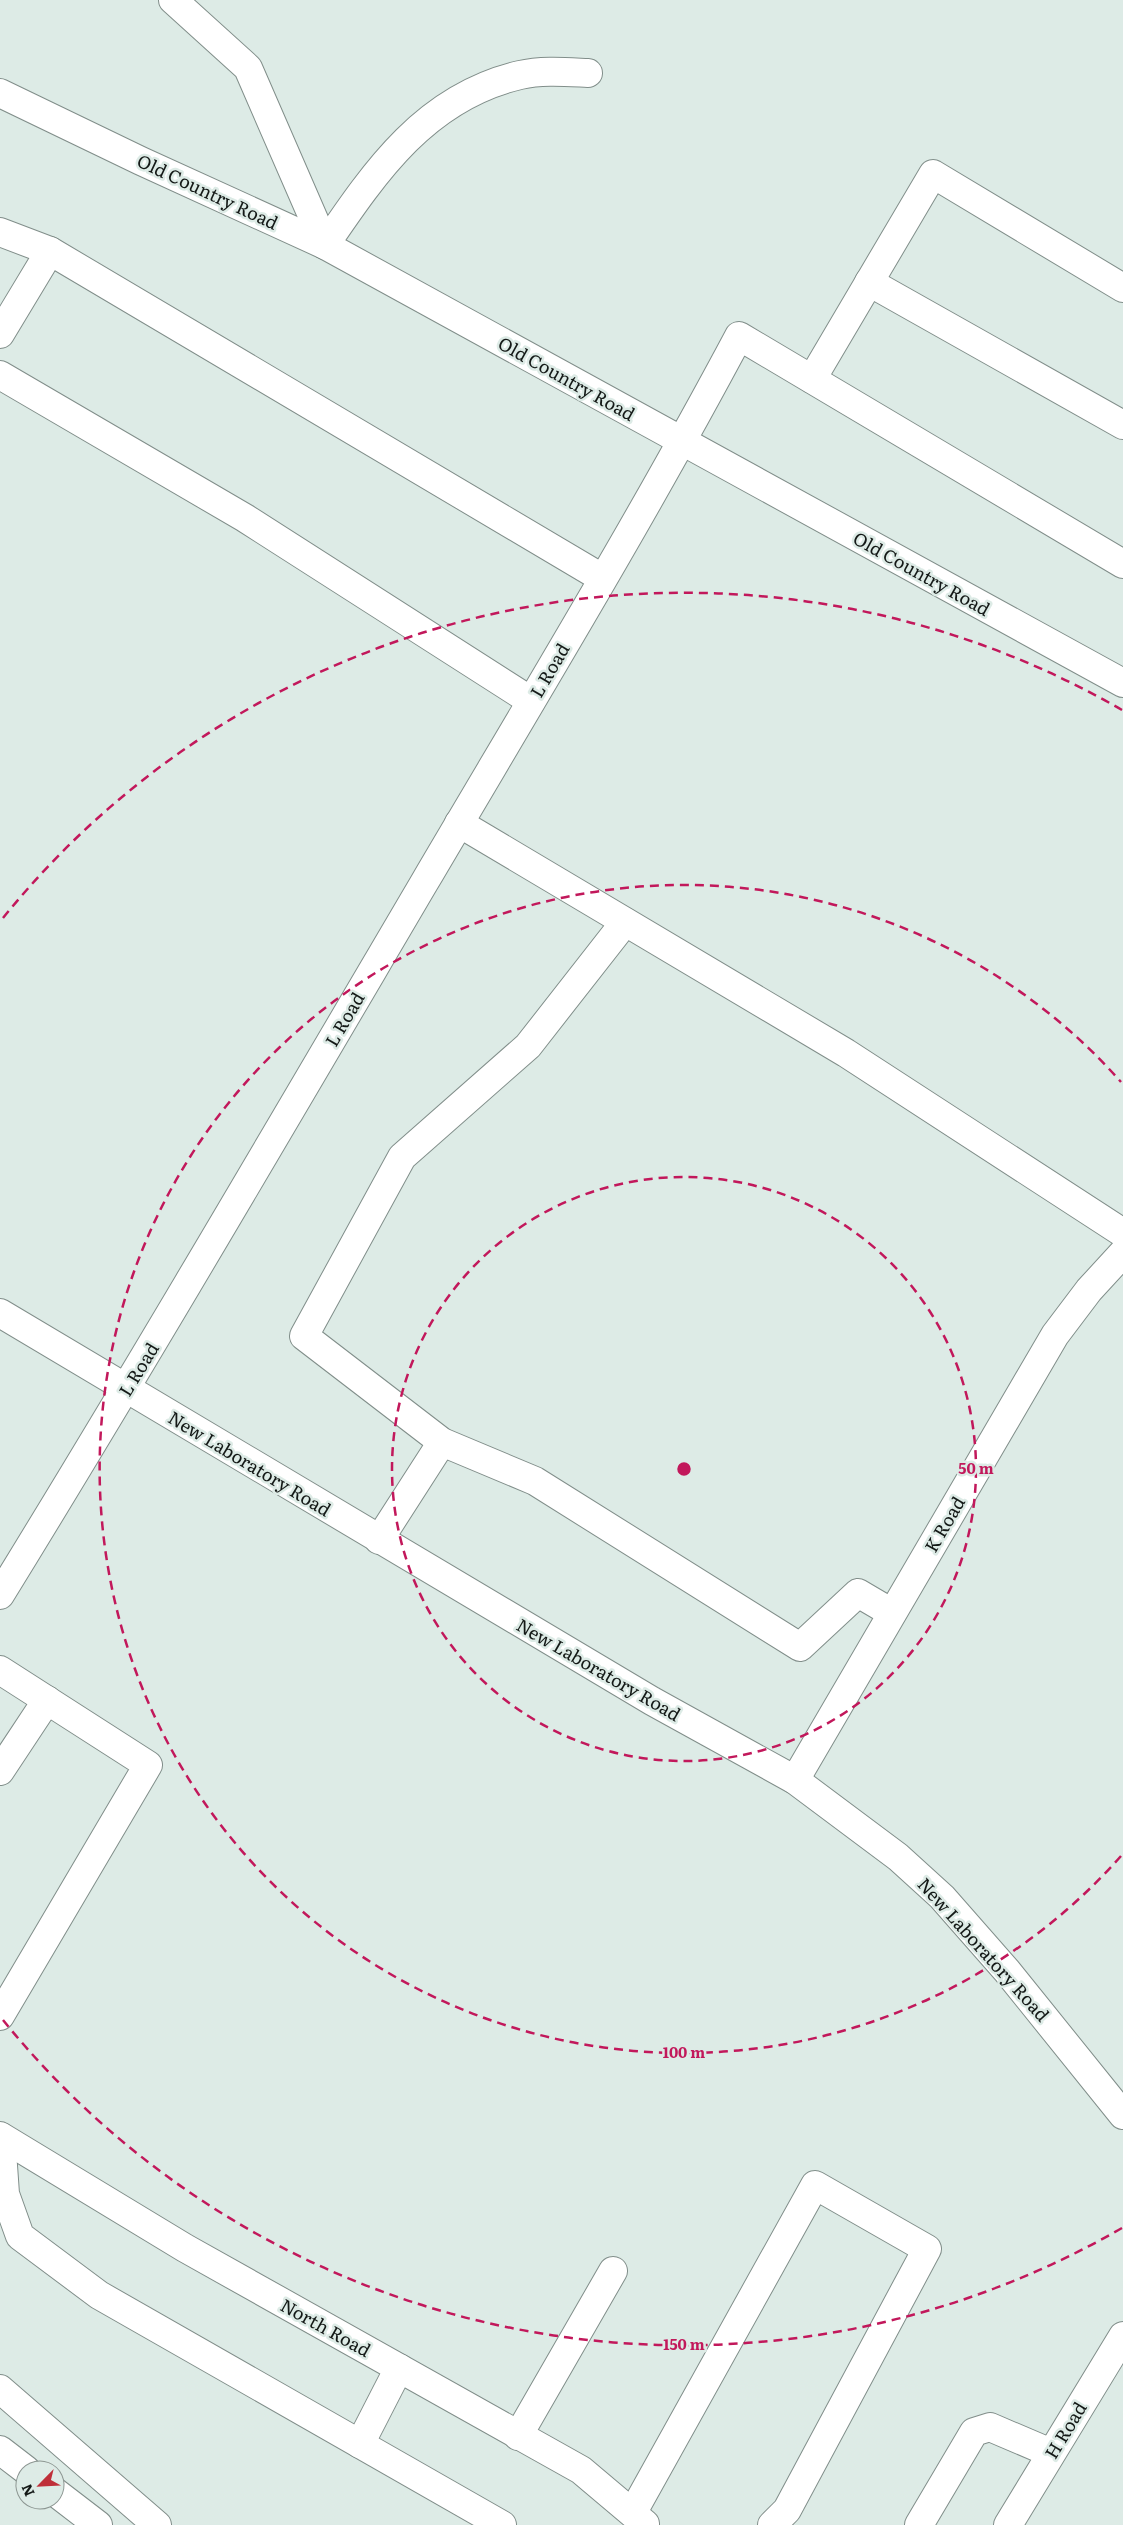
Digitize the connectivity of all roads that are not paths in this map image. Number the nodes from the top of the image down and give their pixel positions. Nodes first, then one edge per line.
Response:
1 (173, 0) edge
2 (588, 73) dead end
3 (0, 93) edge
4 (0, 232) edge
5 (324, 245) junction
6 (50, 251) junction
7 (869, 282) junction
8 (1123, 288) edge
9 (0, 334) edge
10 (0, 375) edge
11 (812, 379) junction
12 (1123, 425) edge
13 (683, 441) junction
14 (1123, 564) edge
15 (602, 578) junction
16 (1123, 683) edge
17 (531, 700) junction
18 (459, 823) junction
19 (625, 922) junction
20 (1123, 1233) edge
21 (1123, 1253) edge
22 (0, 1313) edge
23 (126, 1389) junction
24 (442, 1442) junction
25 (379, 1540) junction
26 (0, 1595) edge
27 (892, 1613) junction
28 (0, 1670) edge
29 (47, 1700) junction
30 (0, 1771) edge
31 (795, 1780) junction
32 (0, 2016) edge
33 (1123, 2115) edge
34 (1, 2136) edge
35 (613, 2271) dead end
36 (1123, 2336) edge
37 (399, 2368) junction
38 (0, 2389) edge
39 (518, 2436) junction
40 (360, 2444) junction
41 (0, 2450) edge
42 (1052, 2453) junction
43 (15, 2462) edge
44 (65, 2500) edge
45 (640, 2519) edge
46 (98, 2525) edge
47 (156, 2525) edge
48 (502, 2525) edge
49 (772, 2525) edge
50 (919, 2525) edge
51 (1008, 2525) edge

1 - 5 main road
2 - 5 main road
3 - 5 main road, Old Country Road
4 - 6 main road
5 - 13 main road, Old Country Road
6 - 9 main road
6 - 15 main road
7 - 8 main road
7 - 11 main road
7 - 12 main road
10 - 17 main road
11 - 13 main road, L Road
11 - 14 main road
13 - 15 main road, L Road
13 - 16 main road, Old Country Road
15 - 17 main road, L Road
17 - 18 main road, L Road
18 - 19 main road
18 - 23 main road, L Road
19 - 20 main road
19 - 24 main road
21 - 27 main road, K Road
22 - 23 main road, New Laboratory Road
23 - 25 main road, New Laboratory Road
23 - 26 main road, L Road
24 - 25 main road
24 - 27 main road
25 - 31 main road, New Laboratory Road
27 - 31 main road, K Road
28 - 29 main road
29 - 30 main road
29 - 32 main road
31 - 33 main road, New Laboratory Road
34 - 37 main road, North Road
34 - 40 main road
35 - 39 main road
36 - 42 main road, H Road
37 - 39 main road, North Road
37 - 40 main road
38 - 47 main road
39 - 45 main road, North Road
40 - 48 main road
41 - 43 main road
42 - 50 main road
42 - 51 main road, H Road
44 - 46 main road
45 - 49 main road

